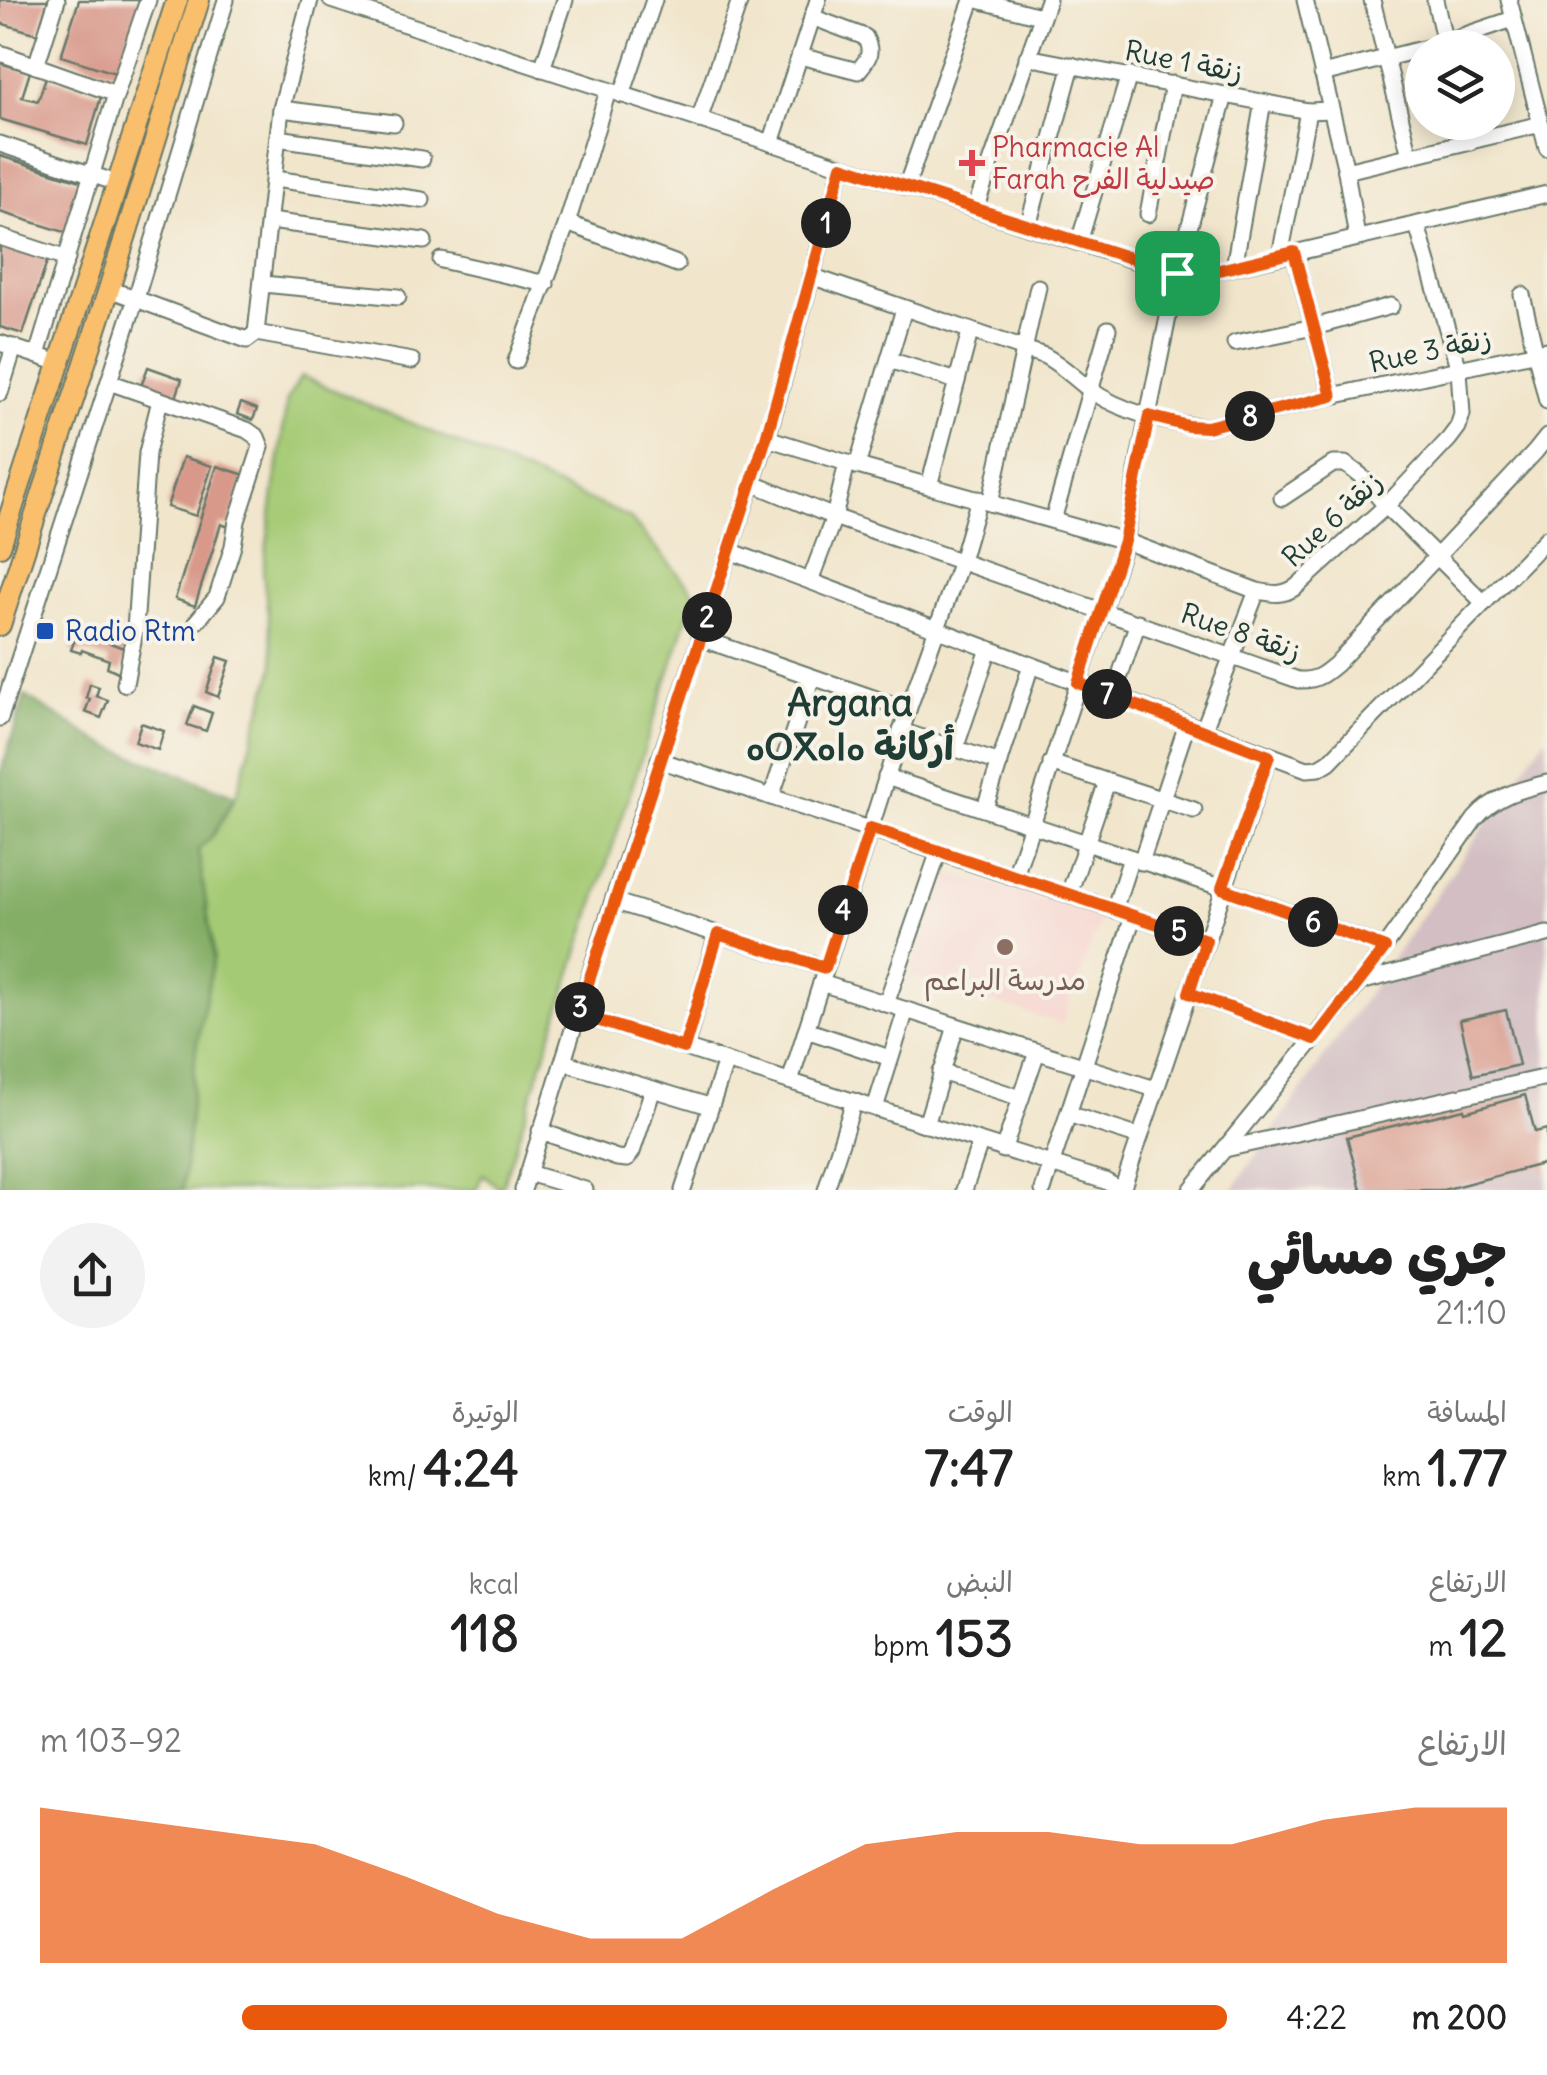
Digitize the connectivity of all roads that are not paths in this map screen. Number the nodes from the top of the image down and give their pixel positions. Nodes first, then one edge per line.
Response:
1 (57, 0) edge
2 (148, 0) edge
3 (177, 0) edge
4 (200, 0) edge
5 (226, 0) edge
6 (310, 0) edge
7 (332, 0) edge
8 (388, 0) edge
9 (566, 0) edge
10 (654, 0) edge
11 (740, 0) edge
12 (818, 0) edge
13 (975, 0) edge
14 (1305, 0) edge
15 (1372, 0) edge
16 (1435, 0) edge
17 (1509, 0) edge
18 (1044, 8) edge
19 (383, 17) junction
20 (812, 17) junction
21 (1512, 20) junction
22 (1442, 30) edge
23 (1485, 30) edge
24 (0, 53) edge
25 (1405, 54) edge
26 (800, 56) junction
27 (1028, 57) junction
28 (1387, 59) junction
29 (1072, 65) junction
30 (36, 66) junction
31 (542, 69) junction
32 (1322, 74) junction
33 (1129, 75) junction
34 (1172, 84) junction
35 (615, 93) junction
36 (116, 94) junction
37 (1224, 95) junction
38 (1262, 102) junction
39 (281, 110) junction
40 (1331, 110) junction
41 (1308, 111) junction
42 (699, 120) junction
43 (394, 123) dead end
44 (1541, 124) junction
45 (278, 138) junction
46 (1470, 142) joint
47 (771, 143) junction
48 (0, 144) edge
49 (1547, 148) edge
50 (1410, 156) junction
51 (422, 159) dead end
52 (842, 166) junction
53 (1346, 171) junction
54 (92, 174) junction
55 (274, 179) junction
56 (117, 183) junction
57 (906, 187) junction
58 (1547, 194) edge
59 (422, 200) dead end
60 (975, 209) junction
61 (1148, 214) dead end
62 (270, 220) junction
63 (567, 224) junction
64 (1416, 225) junction
65 (1028, 226) junction
66 (0, 237) edge
67 (1358, 238) junction
68 (424, 241) dead end
69 (1080, 242) junction
70 (1287, 254) junction
71 (67, 259) junction
72 (441, 260) dead end
73 (677, 264) dead end
74 (1234, 268) junction
75 (1177, 273) junction
76 (811, 276) junction
77 (263, 284) junction
78 (546, 284) junction
79 (1038, 287) dead end
80 (109, 289) junction
81 (1522, 296) dead end
82 (398, 297) dead end
83 (136, 298) junction
84 (1392, 306) dead end
85 (904, 309) junction
86 (1314, 327) junction
87 (1108, 329) dead end
88 (970, 332) junction
89 (256, 333) junction
90 (1235, 343) dead end
91 (7, 345) edge
92 (1024, 350) junction
93 (1541, 351) edge
94 (38, 355) junction
95 (412, 360) dead end
96 (889, 360) junction
97 (516, 361) dead end
98 (59, 363) junction
99 (1460, 370) junction
100 (957, 381) junction
101 (109, 382) junction
102 (1090, 390) junction
103 (0, 393) edge
104 (1332, 396) junction
105 (160, 400) junction
106 (1547, 401) edge
107 (1149, 416) junction
108 (1547, 437) edge
109 (766, 438) junction
110 (852, 465) junction
111 (752, 483) junction
112 (929, 486) junction
113 (1282, 498) dead end
114 (984, 501) junction
115 (1386, 506) junction
116 (834, 517) junction
117 (1053, 520) junction
118 (1547, 538) edge
119 (1124, 541) junction
120 (0, 546) edge
121 (730, 551) junction
122 (1437, 556) junction
123 (962, 561) junction
124 (810, 581) junction
125 (1257, 590) junction
126 (1484, 603) junction
127 (1102, 610) junction
128 (197, 621) dead end
129 (1138, 622) junction
130 (0, 626) edge
131 (937, 630) junction
132 (700, 638) junction
133 (990, 650) junction
134 (1232, 656) junction
135 (1030, 665) junction
136 (812, 678) junction
137 (1078, 683) junction
138 (126, 684) dead end
139 (1112, 696) junction
140 (908, 710) junction
141 (0, 718) edge
142 (1187, 724) junction
143 (1203, 730) junction
144 (901, 731) junction
145 (955, 749) junction
146 (1269, 756) junction
147 (659, 760) junction
148 (1000, 763) junction
149 (1051, 763) junction
150 (886, 777) junction
151 (1107, 782) junction
152 (1547, 783) edge
153 (771, 797) junction
154 (1160, 798) junction
155 (984, 808) junction
156 (1194, 810) dead end
157 (1032, 824) junction
158 (870, 828) junction
159 (1087, 843) junction
160 (939, 851) junction
161 (1136, 860) junction
162 (1015, 876) junction
163 (1222, 888) junction
164 (1068, 894) junction
165 (613, 901) junction
166 (1114, 910) junction
167 (1133, 916) junction
168 (718, 934) junction
169 (1547, 934) edge
170 (1206, 940) junction
171 (1385, 948) junction
172 (823, 975) junction
173 (1360, 982) junction
174 (1189, 993) junction
175 (886, 1004) junction
176 (906, 1010) junction
177 (578, 1014) junction
178 (956, 1026) junction
179 (806, 1030) junction
180 (1315, 1039) junction
181 (684, 1048) junction
182 (1037, 1052) junction
183 (890, 1058) junction
184 (726, 1061) junction
185 (563, 1062) junction
186 (1083, 1066) junction
187 (942, 1072) junction
188 (1547, 1077) edge
189 (790, 1080) junction
190 (1155, 1089) junction
191 (653, 1090) junction
192 (1021, 1098) junction
193 (854, 1102) junction
194 (710, 1106) junction
195 (874, 1108) junction
196 (1068, 1114) junction
197 (926, 1125) junction
198 (540, 1132) junction
199 (1140, 1137) junction
200 (980, 1143) junction
201 (1225, 1149) junction
202 (1004, 1150) junction
203 (1052, 1164) junction
204 (528, 1173) junction
205 (523, 1190) edge
206 (584, 1190) edge
207 (683, 1190) edge
208 (826, 1190) edge
209 (964, 1190) edge
210 (1043, 1190) edge
211 (1121, 1190) edge
212 (1191, 1190) edge

1 - 30 street
2 - 36 street
3 - 56 main road
4 - 80 main road
5 - 83 street
6 - 39 street
7 - 19 street
8 - 19 street
9 - 31 street
10 - 35 street
11 - 42 street
12 - 20 street
13 - 18 street
13 - 57 street
14 - 32 street
15 - 28 street
16 - 22 street
17 - 21 street
18 - 27 street
19 - 31 street
20 - 26 street
20 - 26 street
21 - 23 street
21 - 44 street
24 - 30 street
25 - 28 street
26 - 47 street
27 - 29 street, Rue 1 زنقة
27 - 60 street
28 - 32 street
28 - 50 street
29 - 33 street, Rue 1 زنقة
29 - 65 street
30 - 36 street
31 - 35 street
32 - 40 street
33 - 34 street, Rue 1 زنقة
33 - 69 street
34 - 37 street, Rue 1 زنقة
34 - 61 street
35 - 42 street
35 - 63 street
36 - 54 street
37 - 38 street, Rue 1 زنقة
37 - 75 street
38 - 41 street, Rue 1 زنقة
38 - 74 street
39 - 43 street
39 - 45 street
40 - 41 street, Rue 1 زنقة
40 - 53 street
41 - 70 street
42 - 47 street
44 - 46 street
44 - 49 street
45 - 51 street
45 - 55 street
46 - 50 street
47 - 52 street
48 - 54 street
50 - 53 street
52 - 57 street
52 - 76 street
53 - 67 street
54 - 56 street
54 - 71 street
55 - 59 street
55 - 62 street
56 - 98 main road
57 - 60 street
58 - 64 street
60 - 65 street
62 - 68 street
62 - 77 street
63 - 73 street
63 - 78 street
64 - 67 street
64 - 99 street, Rue 6 زنقة
65 - 69 street
66 - 71 street
67 - 70 street
69 - 75 street
70 - 74 street
70 - 86 street
71 - 94 street
72 - 78 street
74 - 75 street
75 - 107 street
76 - 85 street, Rue 3 زنقة
76 - 109 street
77 - 82 street
77 - 89 street
78 - 97 street
79 - 92 street
80 - 83 street
80 - 130 main road
81 - 93 street
83 - 89 street
83 - 101 street
84 - 86 street
85 - 88 street, Rue 3 زنقة
85 - 96 street
86 - 90 street
86 - 104 street
87 - 102 street
88 - 92 street, Rue 3 زنقة
88 - 100 street
89 - 95 street
91 - 94 street
91 - 103 street
92 - 102 street, Rue 3 زنقة
92 - 114 street
93 - 99 street, Rue 3 زنقة
93 - 106 street
94 - 98 street
96 - 100 street
96 - 110 street
98 - 120 main road
99 - 104 street, Rue 3 زنقة
99 - 115 street, Rue 6 زنقة
100 - 112 street
101 - 105 street
101 - 141 street
102 - 107 street, Rue 3 زنقة
102 - 117 street
104 - 107 street, Rue 3 زنقة
105 - 128 street
105 - 138 street
107 - 119 street
108 - 122 street, Rue 8 زنقة
109 - 110 street
109 - 111 street
110 - 112 street
110 - 116 street
111 - 116 street, Rue 8 زنقة
111 - 121 street
112 - 114 street
113 - 115 street
114 - 117 street
114 - 123 street
115 - 122 street
115 - 125 street, Rue 6 زنقة
116 - 123 street, Rue 8 زنقة
116 - 124 street
117 - 119 street
118 - 126 street
119 - 125 street
119 - 127 street
121 - 124 street
121 - 132 street
122 - 126 street
122 - 134 street, Rue 8 زنقة
123 - 127 street, Rue 8 زنقة
123 - 131 street
124 - 131 street
125 - 134 street
126 - 146 street
127 - 129 street, Rue 8 زنقة
127 - 137 street
129 - 134 street, Rue 8 زنقة
129 - 139 street
131 - 133 street
131 - 140 street
132 - 136 street
132 - 147 street
133 - 135 street
133 - 145 street
134 - 143 street
135 - 137 street
135 - 148 street
136 - 140 street
136 - 153 street
137 - 139 street
137 - 149 street
139 - 142 street
140 - 144 street
142 - 143 street
142 - 154 street
143 - 146 street
144 - 145 street
144 - 150 street
145 - 148 street
146 - 163 street
147 - 153 street
147 - 165 street
148 - 155 street
149 - 151 street
149 - 157 street
150 - 155 street
150 - 158 street
151 - 154 street
151 - 159 street
152 - 171 street
153 - 158 street
154 - 156 street
154 - 161 street
155 - 157 street
157 - 159 street
157 - 162 street
158 - 160 street
158 - 172 street
159 - 161 street
159 - 164 street
160 - 162 street
160 - 175 street
161 - 163 street
161 - 166 street
162 - 164 street
163 - 170 street
163 - 171 street
164 - 166 street
165 - 168 street
165 - 177 street
166 - 167 street
167 - 170 street
167 - 186 street
168 - 172 street
168 - 181 street
169 - 173 street
170 - 174 street
171 - 173 street
172 - 175 street
172 - 179 street
173 - 180 street
174 - 180 street
174 - 190 street
175 - 176 street
176 - 178 street
176 - 183 street
177 - 181 street
177 - 185 street
178 - 182 street
178 - 187 street
179 - 183 street
179 - 189 street
180 - 201 street
181 - 184 street
182 - 186 street
182 - 192 street
183 - 195 street
184 - 189 street
184 - 194 street
185 - 191 street
185 - 198 street
186 - 190 street
186 - 196 street
187 - 192 street
187 - 197 street
188 - 201 street
189 - 193 street
190 - 199 street
191 - 194 street
191 - 198 street
192 - 202 street
193 - 195 street
193 - 208 street
194 - 207 street
195 - 197 street
196 - 199 street
196 - 203 street
197 - 200 street
198 - 204 street
199 - 211 street
200 - 202 street
200 - 209 street
201 - 212 street
202 - 203 street
203 - 210 street
203 - 211 street
204 - 205 street
204 - 206 street

